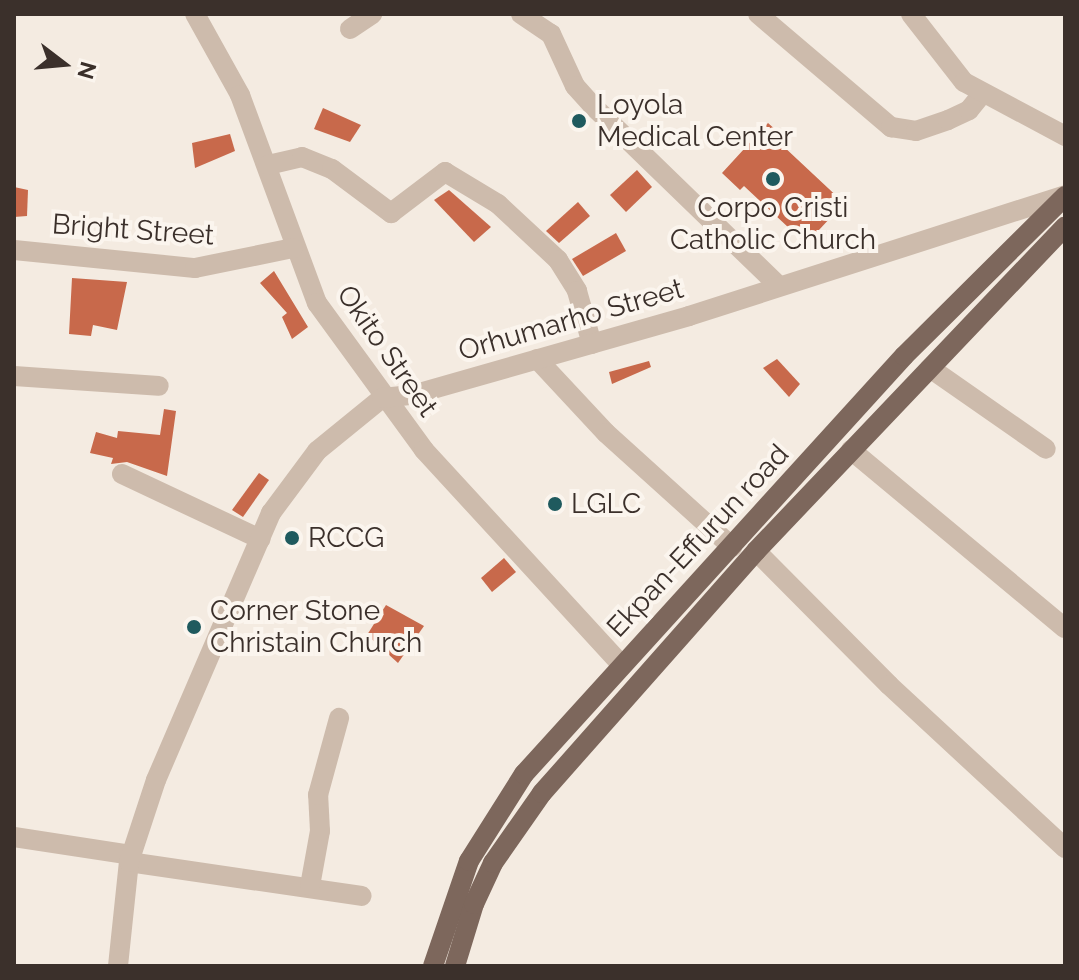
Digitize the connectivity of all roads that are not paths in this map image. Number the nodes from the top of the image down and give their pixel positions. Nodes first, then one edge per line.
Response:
1 (195, 14) edge
2 (372, 14) edge
3 (521, 14) edge
4 (758, 14) edge
5 (911, 14) edge
6 (350, 29) dead end
7 (982, 94) junction
8 (1065, 136) edge
9 (268, 165) junction
10 (1065, 195) edge
11 (1065, 227) edge
12 (293, 248) junction
13 (14, 250) edge
14 (778, 285) junction
15 (592, 344) junction
16 (537, 359) junction
17 (930, 368) junction
18 (14, 376) edge
19 (159, 386) dead end
20 (382, 398) junction
21 (1046, 449) dead end
22 (851, 450) junction
23 (122, 474) dead end
24 (260, 539) junction
25 (732, 547) junction
26 (756, 551) junction
27 (1065, 628) edge
28 (622, 665) junction
29 (339, 718) dead end
30 (524, 774) junction
31 (542, 793) junction
32 (14, 837) edge
33 (1065, 848) edge
34 (130, 859) junction
35 (310, 886) junction
36 (362, 896) dead end
37 (118, 966) edge
38 (433, 966) edge
39 (455, 966) edge

1 - 9 street, Okito Street
2 - 6 street
3 - 14 street
4 - 7 street
5 - 7 street
7 - 8 street
9 - 12 street, Okito Street
9 - 15 street
10 - 14 street, Orhumarho Street
10 - 25 main road, Ekpan-Effurun road
11 - 17 main road
12 - 13 street, Bright Street
12 - 20 street, Okito Street
14 - 15 street, Orhumarho Street
15 - 16 street, Orhumarho Street
16 - 20 street, Orhumarho Street
16 - 25 street
17 - 21 street
17 - 22 main road
18 - 19 street
20 - 24 street
20 - 28 street, Okito Street
22 - 26 main road
22 - 27 street
23 - 24 street
24 - 34 street
25 - 28 main road, Ekpan-Effurun road
26 - 31 main road
26 - 33 street
28 - 30 main road, Ekpan-Effurun road
29 - 35 street
30 - 31 main road
30 - 38 main road, Ekpan-Effurun road
31 - 39 main road
32 - 34 street
34 - 35 street
34 - 37 street
35 - 36 street

